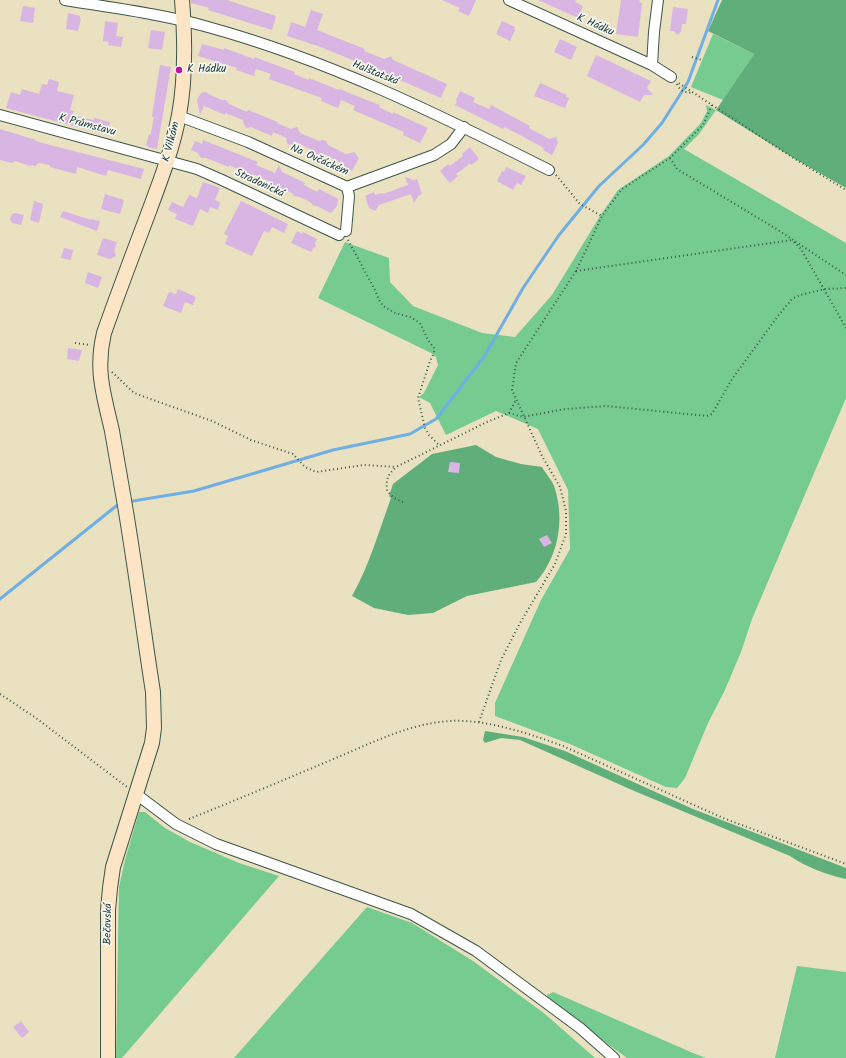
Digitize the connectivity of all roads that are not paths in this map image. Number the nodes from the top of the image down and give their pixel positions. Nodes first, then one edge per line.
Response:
1 (65, 0) edge
2 (182, 0) edge
3 (509, 0) edge
4 (658, 0) edge
5 (184, 21) junction
6 (652, 65) junction
7 (670, 77) road end
8 (0, 115) edge
9 (179, 116) junction
10 (464, 127) junction
11 (168, 160) junction
12 (549, 170) road end
13 (347, 187) junction
14 (125, 502) joint
15 (136, 794) junction
16 (108, 1058) edge
17 (614, 1058) edge

1 - 5 street, Halštatská
2 - 5 street, K Vilkám
3 - 6 street, K Hádku
4 - 6 street
5 - 9 street, K Vilkám
5 - 10 street, Halštatská
6 - 7 street, K Hádku
8 - 11 street, K Průmstavu
9 - 11 street, K Vilkám
9 - 13 street, Na Ovčáckém
10 - 12 street, Halštatská
10 - 13 street, Na Ovčáckém
11 - 13 street, Stradonická
11 - 14 street, K Vilkám
14 - 15 street, Bečovská
15 - 16 street, Bečovská
15 - 17 street

